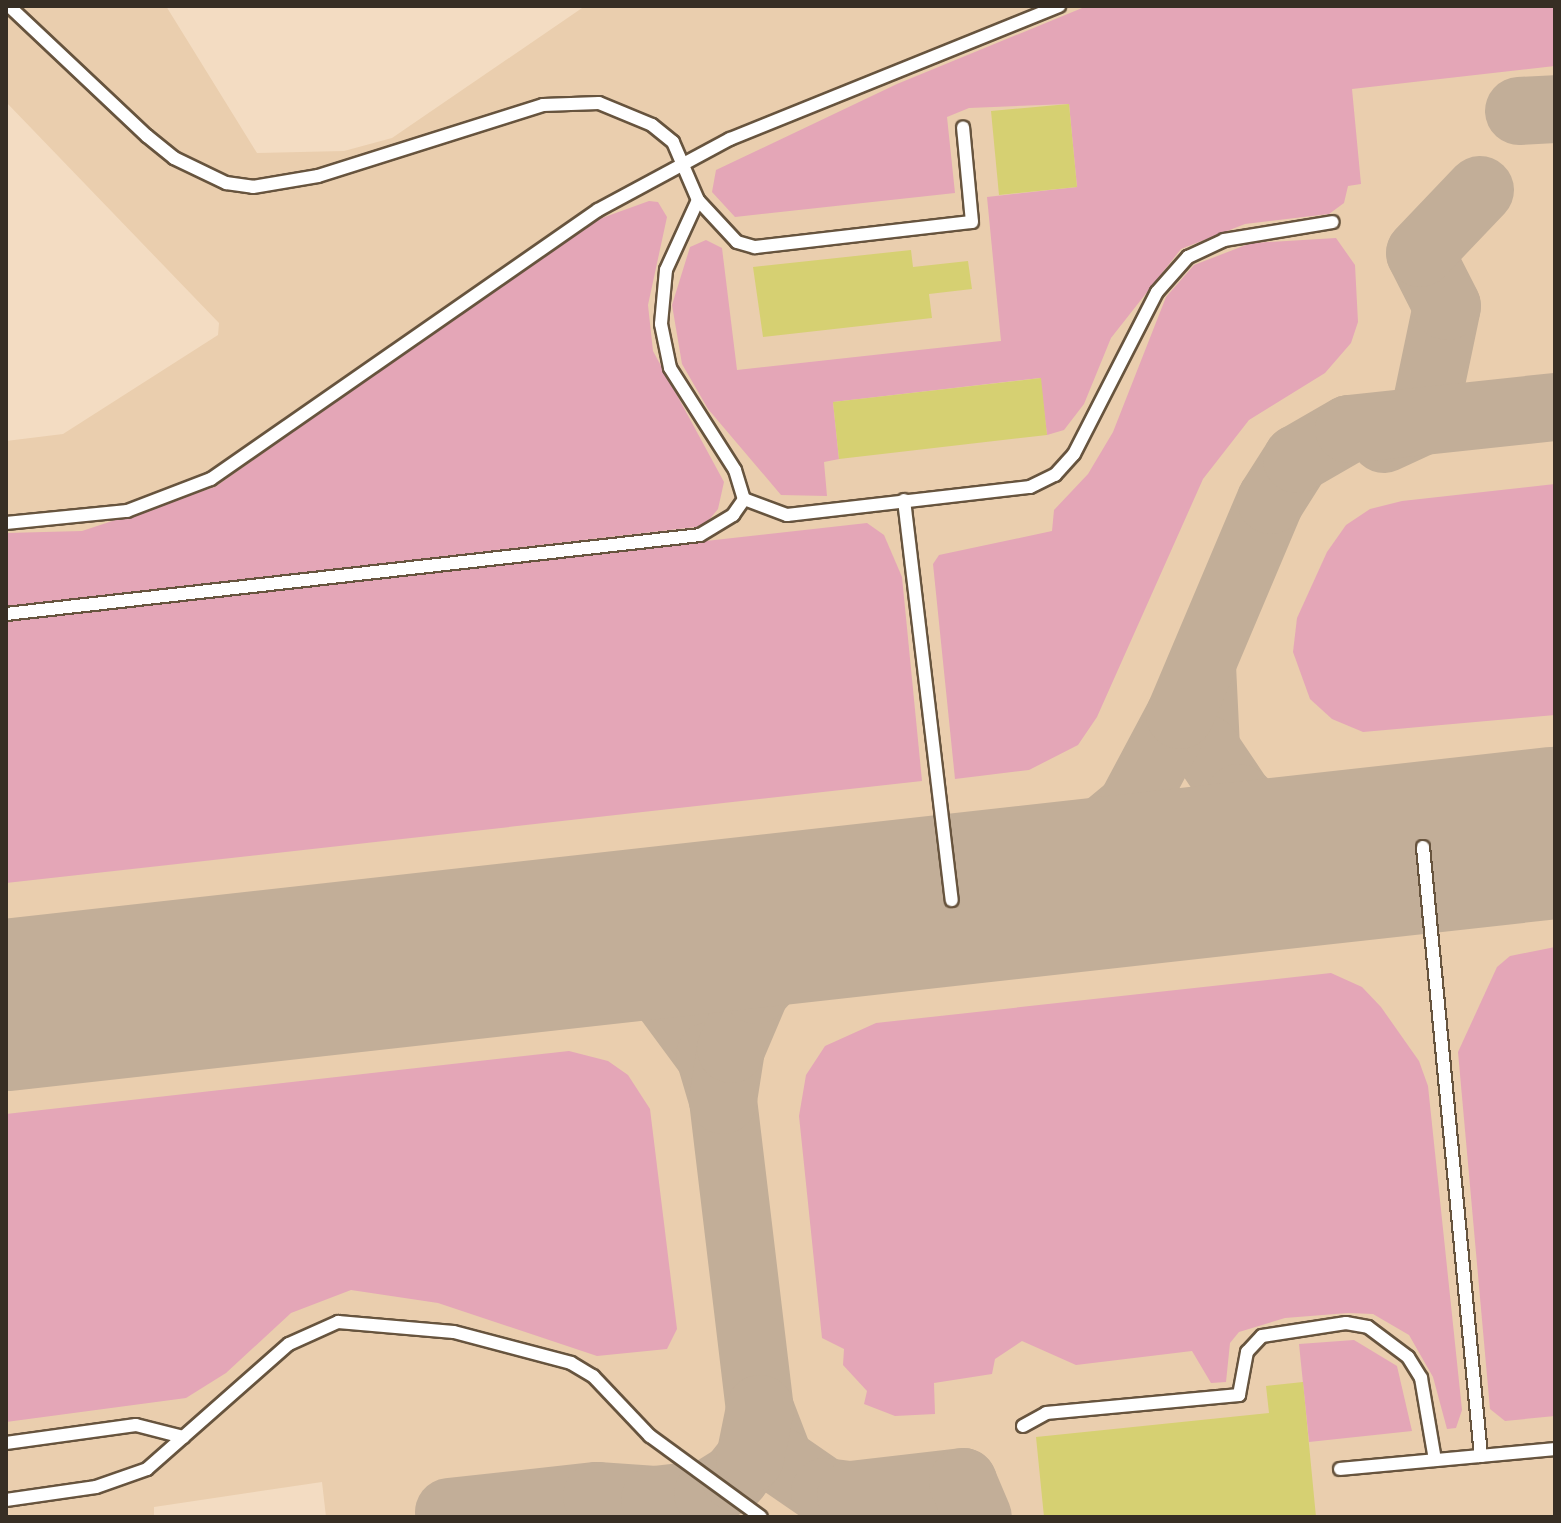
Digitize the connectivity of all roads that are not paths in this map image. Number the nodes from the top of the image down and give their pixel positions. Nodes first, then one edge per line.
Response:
1 (9, 6) edge
2 (1059, 6) edge
3 (963, 127) dead end
4 (685, 163) junction
5 (698, 200) junction
6 (1333, 222) dead end
7 (744, 499) junction
8 (904, 500) junction
9 (6, 523) edge
10 (6, 614) edge
11 (1423, 847) dead end
12 (952, 900) dead end
13 (1023, 1426) dead end
14 (183, 1437) junction
15 (6, 1443) edge
16 (1555, 1449) edge
17 (1481, 1456) junction
18 (1435, 1460) junction
19 (1340, 1469) dead end
20 (6, 1500) edge
21 (761, 1517) edge

1 - 4 lane
2 - 4 lane
3 - 5 lane
4 - 5 lane
4 - 9 lane
5 - 7 lane
6 - 8 lane
7 - 8 lane
7 - 10 lane
8 - 12 lane
11 - 17 lane
13 - 18 lane
14 - 15 lane
14 - 20 lane
14 - 21 lane
16 - 17 lane
17 - 18 lane
18 - 19 lane

